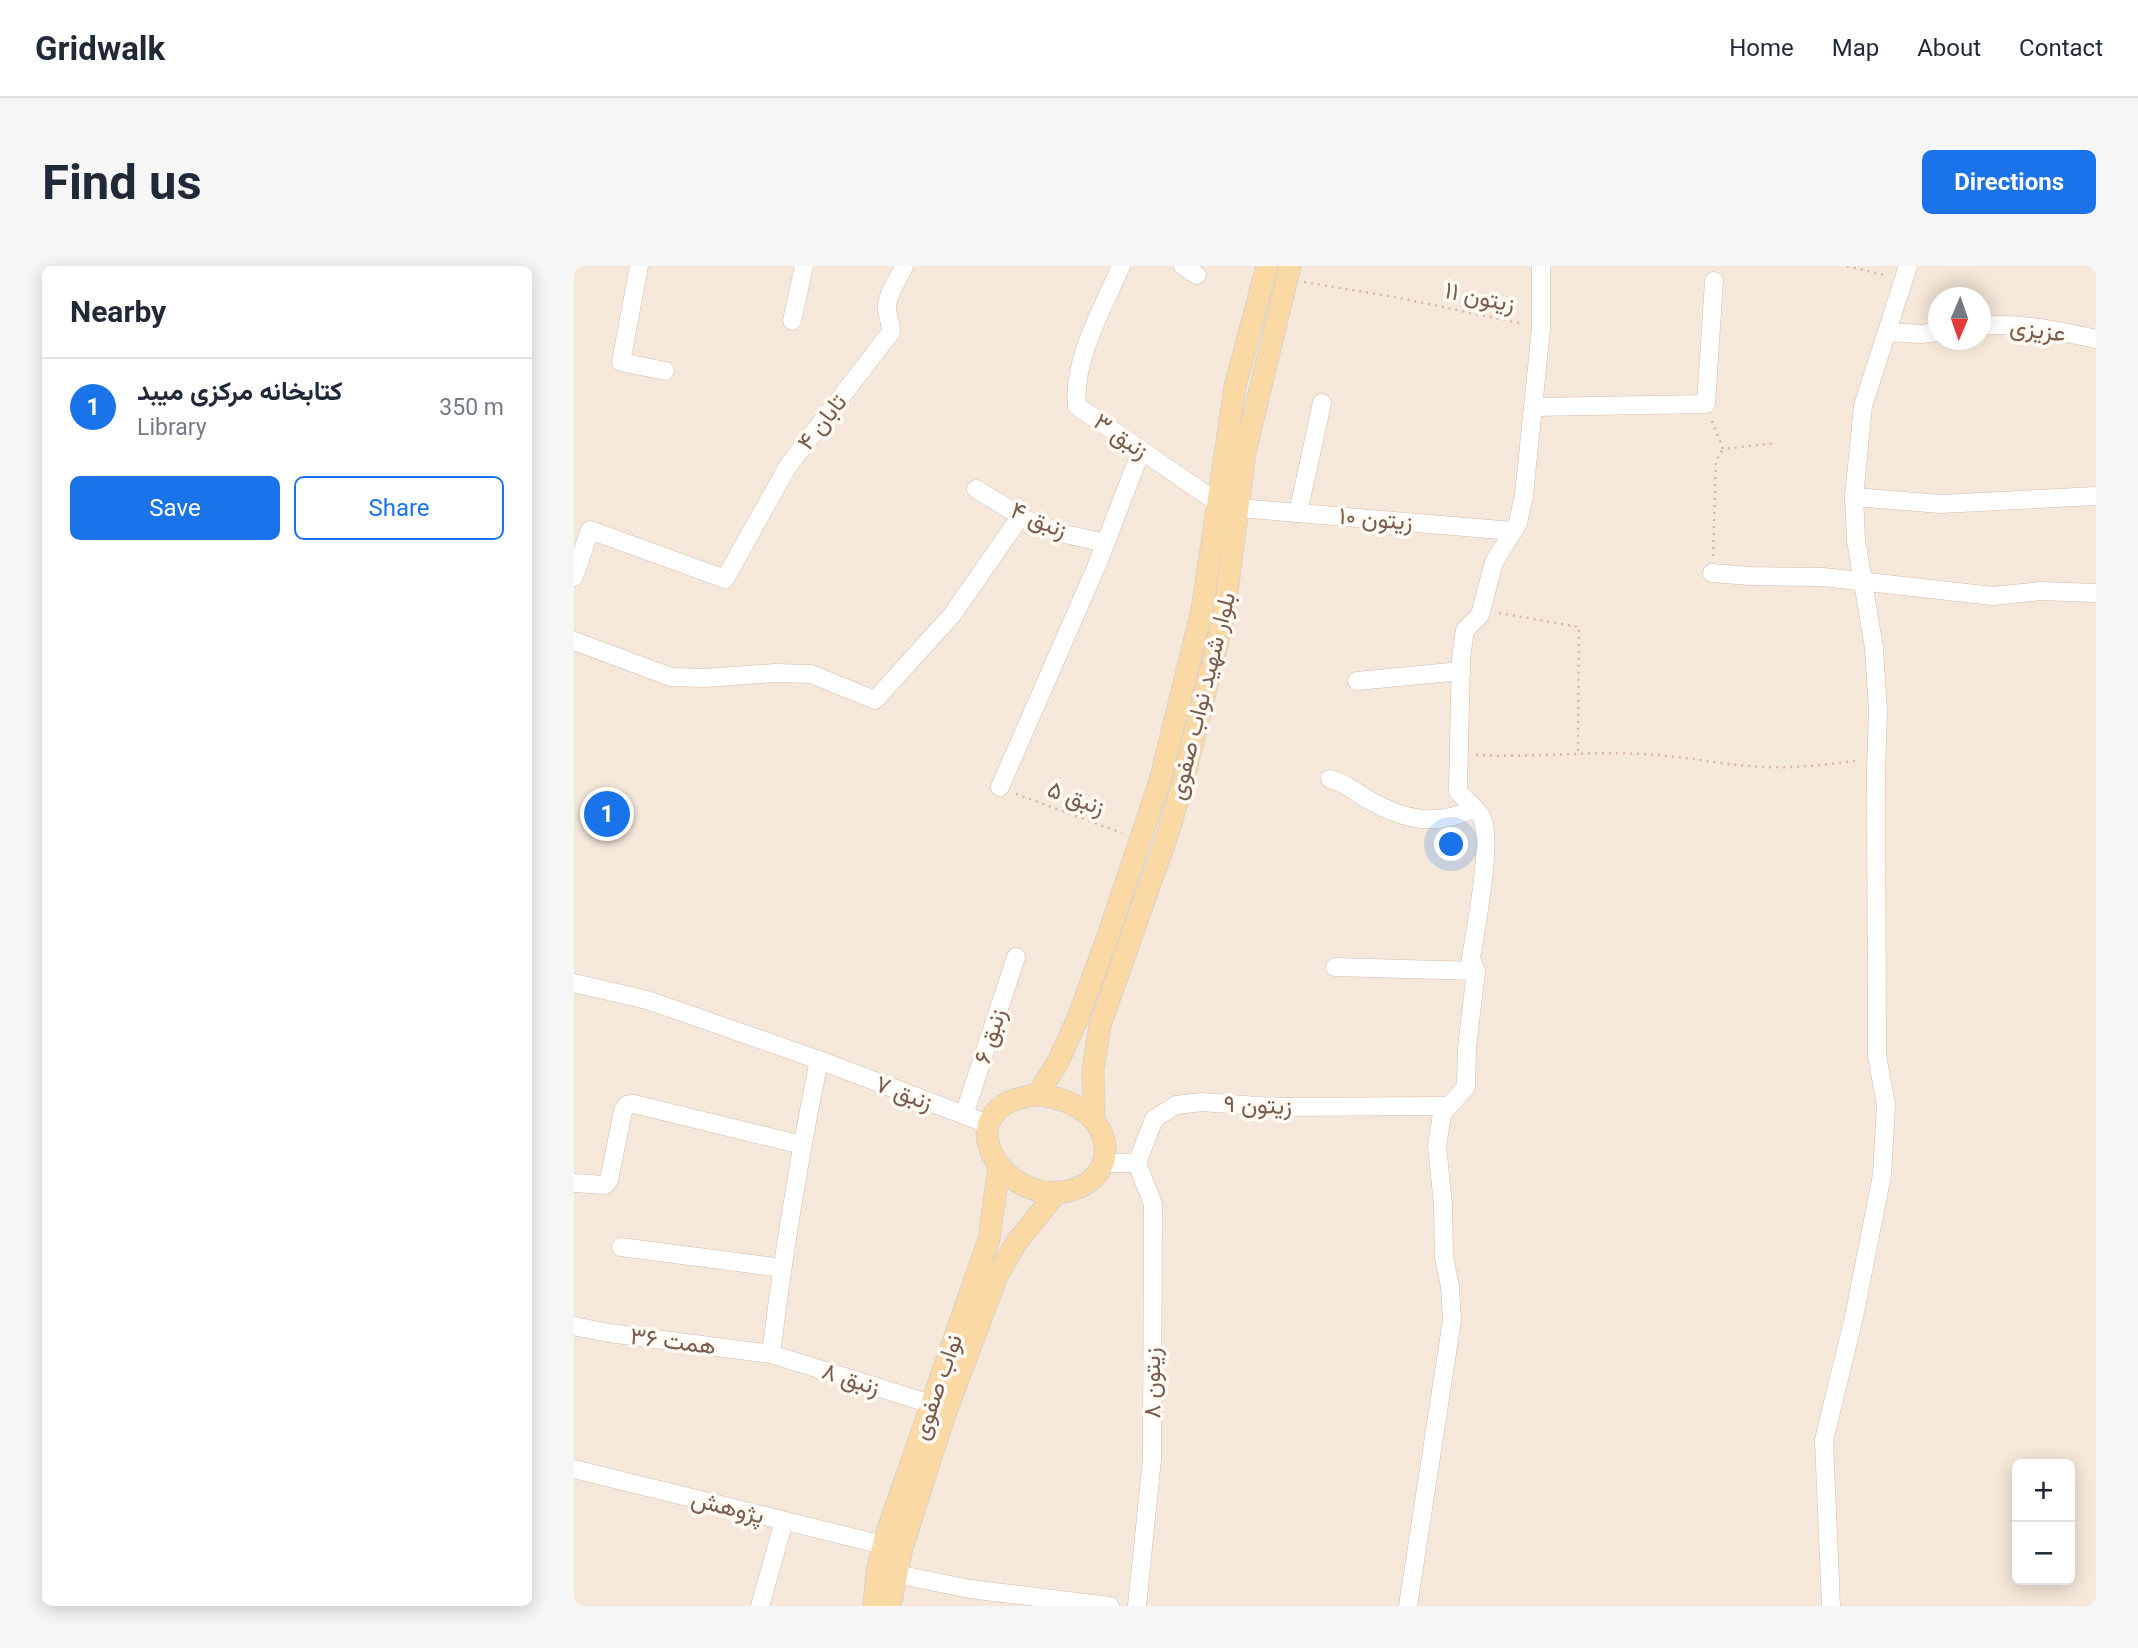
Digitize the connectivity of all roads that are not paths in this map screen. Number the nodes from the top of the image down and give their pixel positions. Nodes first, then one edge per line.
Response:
1 (639, 266) edge
2 (804, 266) edge
3 (904, 266) edge
4 (1121, 266) edge
5 (1267, 266) edge
6 (1541, 266) edge
7 (1288, 272) edge
8 (1906, 273) edge
9 (1714, 281) dead end
10 (792, 321) dead end
11 (1991, 325) edge
12 (1887, 332) junction
13 (1928, 333) edge
14 (2096, 339) edge
15 (665, 371) dead end
16 (1322, 403) dead end
17 (1533, 407) junction
18 (1235, 450) junction
19 (1141, 451) junction
20 (976, 489) dead end
21 (1854, 496) junction
22 (2096, 496) edge
23 (1218, 503) junction
24 (1239, 508) junction
25 (1298, 513) junction
26 (1021, 516) junction
27 (1513, 531) junction
28 (1105, 543) junction
29 (1712, 573) road end
30 (574, 577) edge
31 (1862, 583) junction
32 (2096, 593) edge
33 (574, 641) edge
34 (1461, 671) junction
35 (1357, 681) dead end
36 (1330, 779) dead end
37 (1000, 787) road end
38 (1474, 809) junction
39 (1016, 957) dead end
40 (1335, 967) dead end
41 (1476, 971) junction
42 (574, 983) edge
43 (819, 1060) junction
44 (1037, 1095) junction
45 (1446, 1106) junction
46 (964, 1115) junction
47 (1094, 1120) junction
48 (988, 1125) junction
49 (802, 1145) junction
50 (1105, 1163) junction
51 (1137, 1163) junction
52 (999, 1167) junction
53 (574, 1183) edge
54 (1057, 1192) junction
55 (621, 1247) dead end
56 (782, 1268) junction
57 (574, 1326) edge
58 (771, 1354) junction
59 (931, 1405) junction
60 (574, 1469) edge
61 (917, 1473) junction
62 (785, 1521) junction
63 (883, 1545) junction
64 (896, 1574) junction
65 (760, 1606) edge
66 (874, 1606) edge
67 (890, 1606) edge
68 (1110, 1606) edge
69 (1137, 1606) edge
70 (1408, 1606) edge
71 (1831, 1606) edge

1 - 15 street
2 - 10 street
3 - 30 street, تابان ۴
4 - 19 street, زنبق ۳
5 - 18 main road, بلوار شهید نواب صفوی
6 - 17 street
7 - 18 main road, بلوار شهید نواب صفوی
8 - 12 street
9 - 17 street
11 - 14 street, عزیزی
12 - 13 street
12 - 21 street
16 - 25 street
17 - 27 street
18 - 23 main road, بلوار شهید نواب صفوی
18 - 24 main road, بلوار شهید نواب صفوی
19 - 23 street, زنبق ۳
19 - 28 street
20 - 26 street, زنبق ۴
21 - 22 street
21 - 31 street
23 - 44 main road, بلوار شهید نواب صفوی
24 - 25 street, زیتون ۱۰
24 - 47 main road, بلوار شهید نواب صفوی
25 - 27 street, زیتون ۱۰
26 - 28 street, زنبق ۴
26 - 33 street
27 - 34 street
28 - 37 street
29 - 31 street
31 - 32 street
31 - 71 street
34 - 35 street
34 - 38 street
36 - 38 street
38 - 41 street
39 - 46 street, زنبق ۶
40 - 41 street
41 - 45 street
42 - 43 street, زنبق ۷
43 - 46 street, زنبق ۷
43 - 49 street
44 - 47 main road
44 - 48 main road
45 - 51 street, زیتون ۹
45 - 70 street
46 - 48 street, زنبق ۷
47 - 50 main road
48 - 52 main road
49 - 53 street
49 - 56 street
50 - 51 street
50 - 54 main road
51 - 69 street, زیتون ۸
52 - 54 main road
52 - 59 main road, نواب صفوی
54 - 61 main road, نواب صفوی
55 - 56 street
56 - 58 street
57 - 58 street, همت ۳۶
58 - 59 street, زنبق ۸
59 - 61 main road, نواب صفوی
60 - 62 street, پژوهش
61 - 63 main road, نواب صفوی
61 - 64 main road, نواب صفوی
62 - 63 street, پژوهش
62 - 65 street
63 - 66 main road, نواب صفوی
64 - 67 main road, نواب صفوی
64 - 68 street

